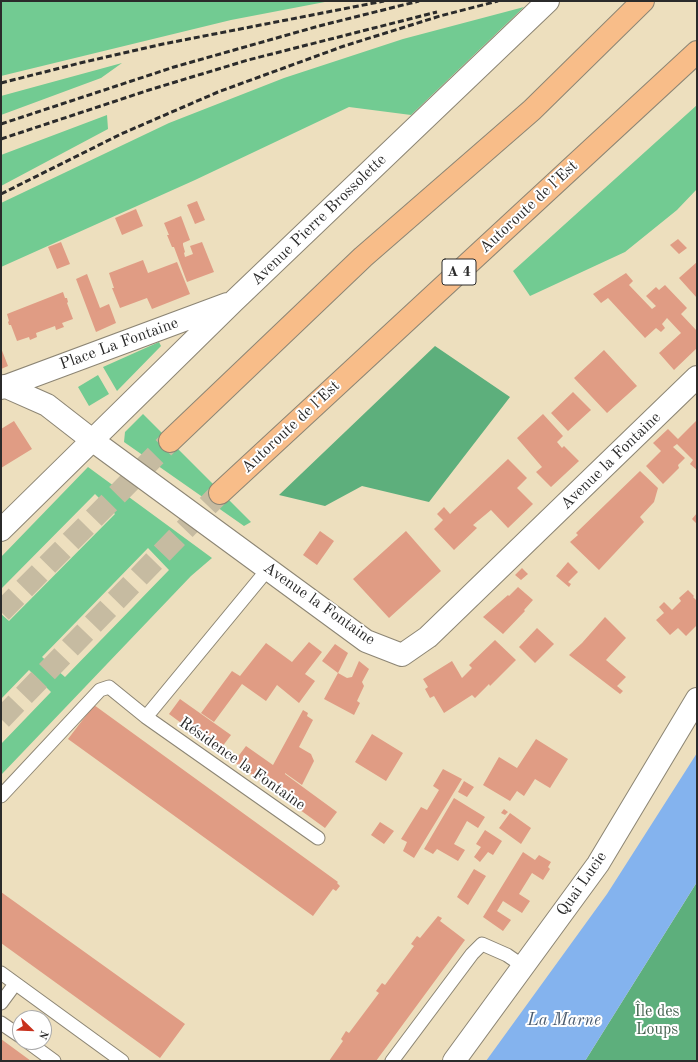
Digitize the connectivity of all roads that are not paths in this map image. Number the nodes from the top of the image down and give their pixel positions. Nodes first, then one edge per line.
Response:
1 (548, 1) edge
2 (643, 1) edge
3 (697, 52) edge
4 (234, 301) junction
5 (697, 377) edge
6 (3, 387) edge
7 (92, 440) junction
8 (170, 441) tunnel mouth
9 (220, 493) tunnel mouth
10 (1, 530) edge
11 (268, 569) junction
12 (697, 699) edge
13 (146, 717) junction
14 (1, 796) edge
15 (318, 838) dead end
16 (523, 966) junction
17 (1, 973) edge
18 (15, 984) junction
19 (1, 1002) edge
20 (1, 1022) edge
21 (12, 1030) edge
22 (39, 1050) edge
23 (54, 1061) edge
24 (122, 1061) edge
25 (392, 1061) edge
26 (454, 1061) edge

1 - 4 street, Avenue Pierre Brossolette
2 - 8 highway
3 - 9 highway, Autoroute de l’Est / A 4
4 - 6 street, Place La Fontaine
4 - 7 street, Avenue Pierre Brossolette
5 - 11 street, Avenue la Fontaine
6 - 7 street, Avenue la Fontaine
7 - 10 street, Avenue Pierre Brossolette
7 - 11 street, Avenue la Fontaine
11 - 13 lane
12 - 16 street, Quai Lucie
13 - 14 lane, Résidence la Fontaine
13 - 15 lane, Résidence la Fontaine
16 - 25 lane
16 - 26 street, Quai Lucie
17 - 18 lane
18 - 19 lane
18 - 24 lane
20 - 21 lane
22 - 23 lane

